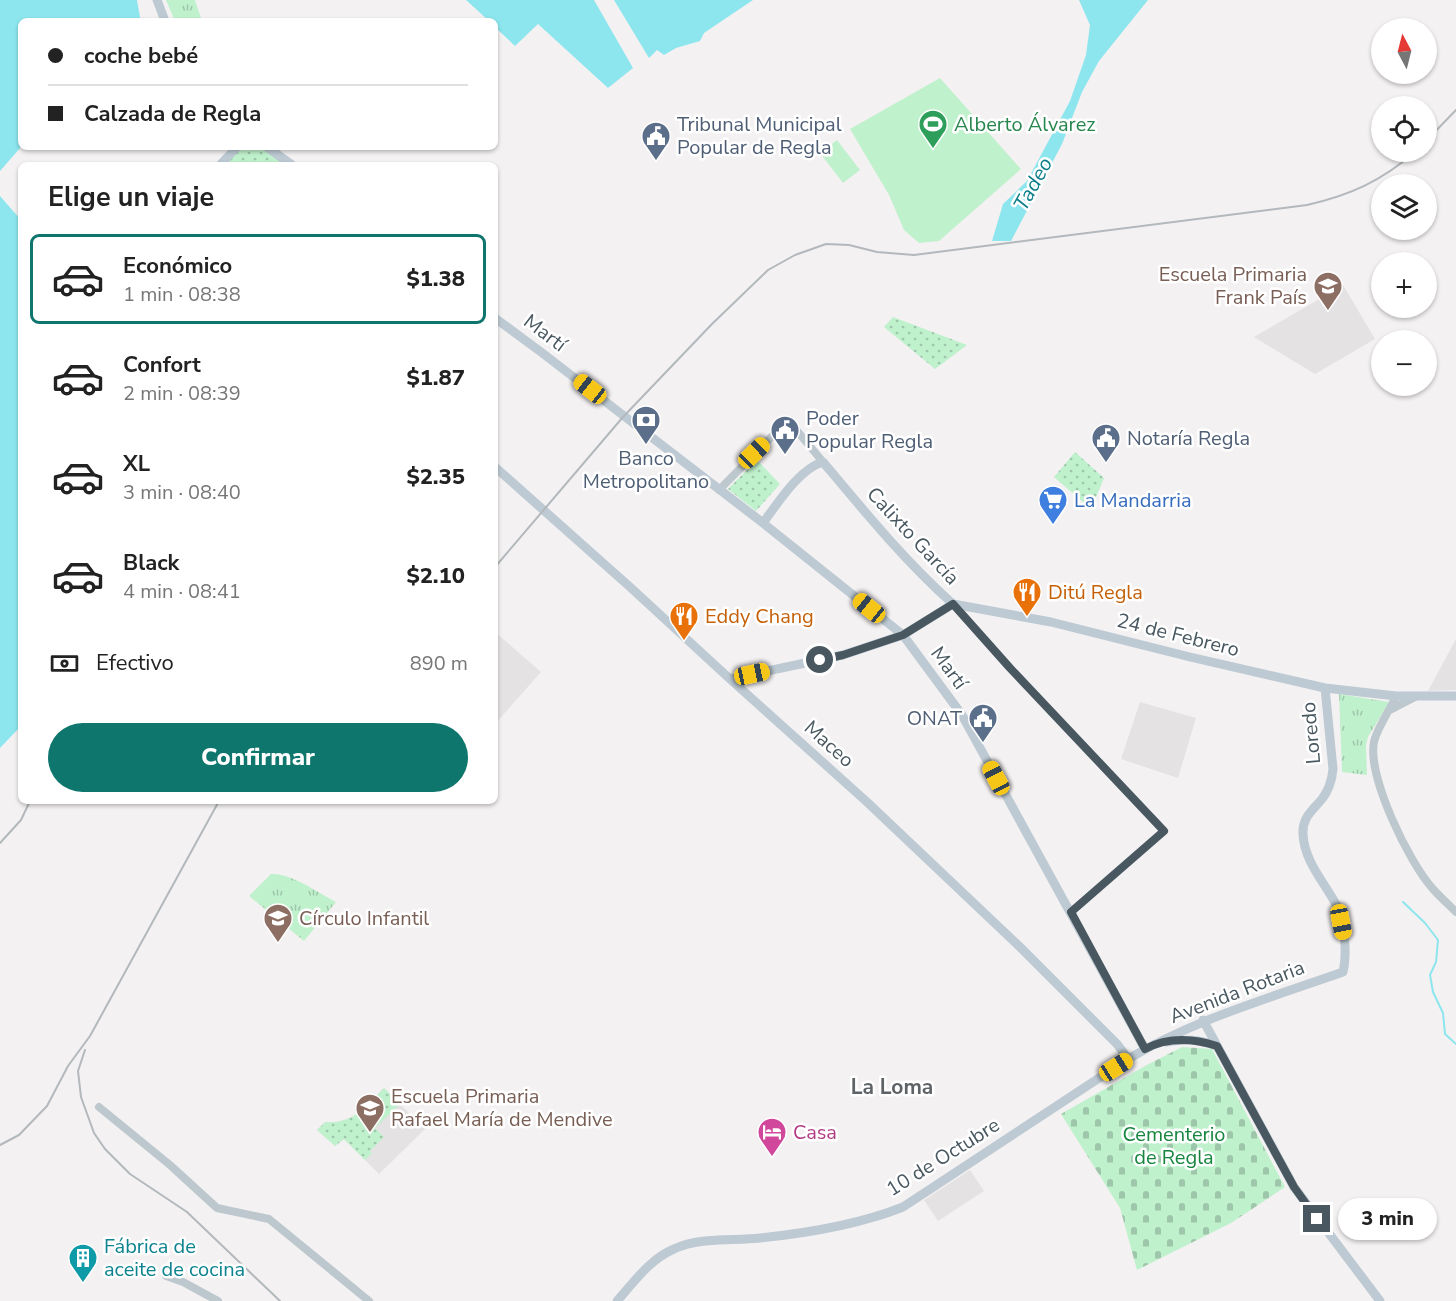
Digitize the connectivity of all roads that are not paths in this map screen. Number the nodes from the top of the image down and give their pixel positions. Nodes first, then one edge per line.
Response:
1 (157, 0) edge
2 (164, 18) edge
3 (234, 150) edge
4 (271, 150) edge
5 (223, 162) edge
6 (288, 162) edge
7 (498, 320) edge
8 (823, 462) junction
9 (498, 470) edge
10 (719, 490) junction
11 (763, 523) junction
12 (953, 604) junction
13 (903, 635) junction
14 (729, 679) junction
15 (1325, 688) junction
16 (1396, 696) junction
17 (1416, 696) junction
18 (1456, 696) edge
19 (1390, 710) junction
20 (1071, 912) junction
21 (1456, 912) edge
22 (1343, 972) joint
23 (1203, 1020) junction
24 (1134, 1030) junction
25 (1160, 1041) junction
26 (1217, 1046) junction
27 (1145, 1049) junction
28 (1128, 1059) junction
29 (99, 1107) dead end
30 (166, 1276) dead end
31 (218, 1301) edge
32 (369, 1301) edge
33 (617, 1301) edge
34 (1380, 1301) edge

1 - 2 main road
3 - 5 main road
4 - 6 main road
7 - 10 main road, Martí
8 - 10 street, Calixto García
8 - 11 main road
8 - 12 main road, Calixto García
9 - 14 main road, Maceo
10 - 11 main road, Martí
11 - 13 main road, Martí
12 - 13 main road
12 - 15 main road, 24 de Febrero
12 - 20 street, Calixto García
13 - 14 main road
13 - 20 main road, Martí
14 - 28 main road, Maceo
15 - 16 main road, 24 de Febrero
15 - 22 main road, Loredo
16 - 17 main road, 24 de Febrero
16 - 19 street
17 - 18 main road, 24 de Febrero
17 - 19 street
19 - 21 street
20 - 24 main road, Martí
22 - 23 main road, Avenida Rotaria
23 - 25 main road, Avenida Rotaria
23 - 26 main road
24 - 25 main road
24 - 27 main road, Martí
25 - 26 main road
25 - 27 main road, Avenida Rotaria
26 - 34 main road
27 - 28 main road, 10 de Octubre
28 - 33 main road, 10 de Octubre
29 - 32 street
30 - 31 street

